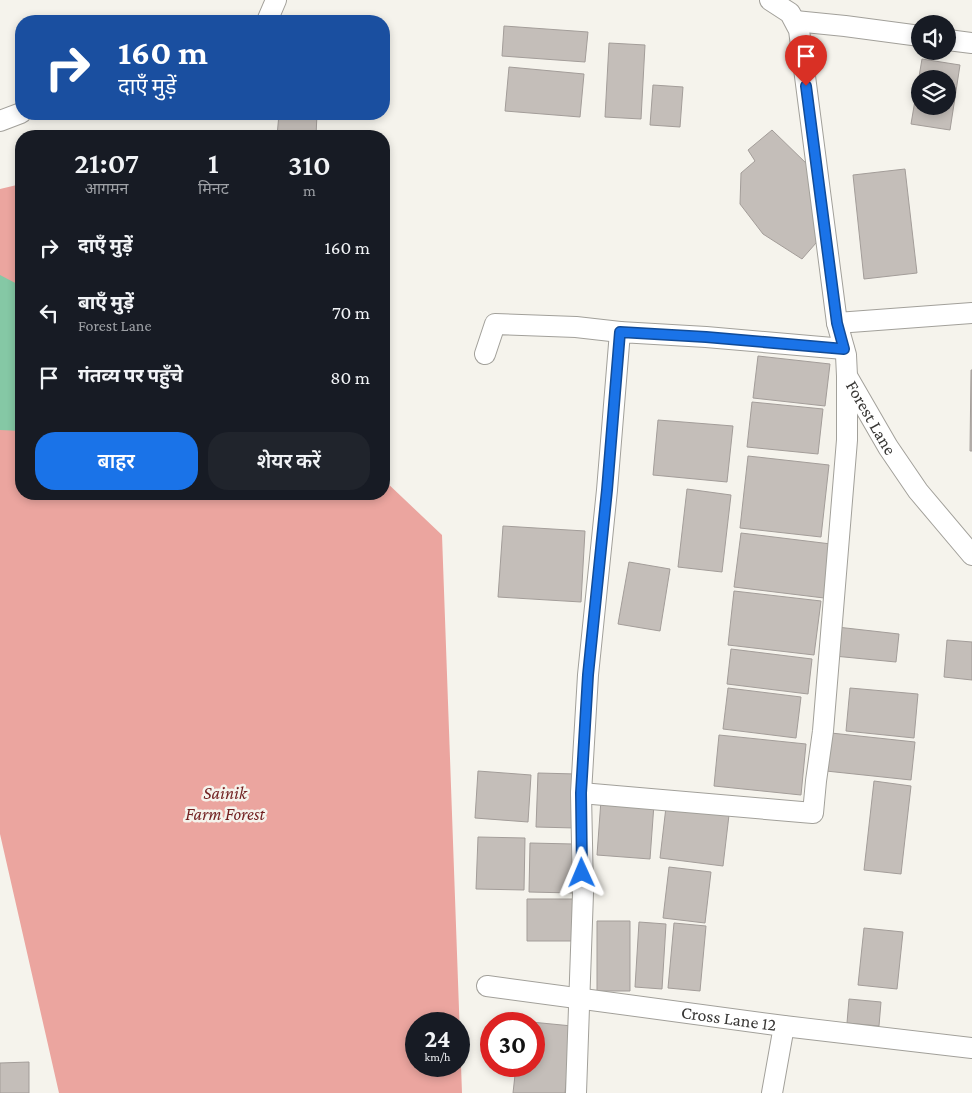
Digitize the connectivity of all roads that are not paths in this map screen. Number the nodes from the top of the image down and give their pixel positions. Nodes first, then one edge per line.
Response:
1 (276, 0) edge
2 (770, 0) edge
3 (793, 11) edge
4 (270, 15) edge
5 (911, 35) edge
6 (956, 41) edge
7 (972, 43) edge
8 (15, 115) edge
9 (0, 121) edge
10 (972, 313) edge
11 (837, 323) junction
12 (620, 332) junction
13 (844, 349) junction
14 (485, 354) dead end
15 (847, 376) junction
16 (972, 554) edge
17 (581, 793) junction
18 (487, 986) dead end
19 (578, 998) junction
20 (784, 1026) junction
21 (972, 1048) edge
22 (576, 1093) edge
23 (772, 1093) edge

1 - 4 street
2 - 3 street
3 - 5 street
3 - 11 street, Forest Lane
6 - 7 street
8 - 9 street
10 - 11 street
11 - 13 street, Forest Lane
12 - 13 street
12 - 14 street
12 - 17 street
13 - 15 street, Forest Lane
15 - 16 street, Forest Lane
15 - 17 street
17 - 19 street
18 - 19 street, Cross Lane 12
19 - 20 street, Cross Lane 12
19 - 22 street
20 - 21 street, Cross Lane 12
20 - 23 street

